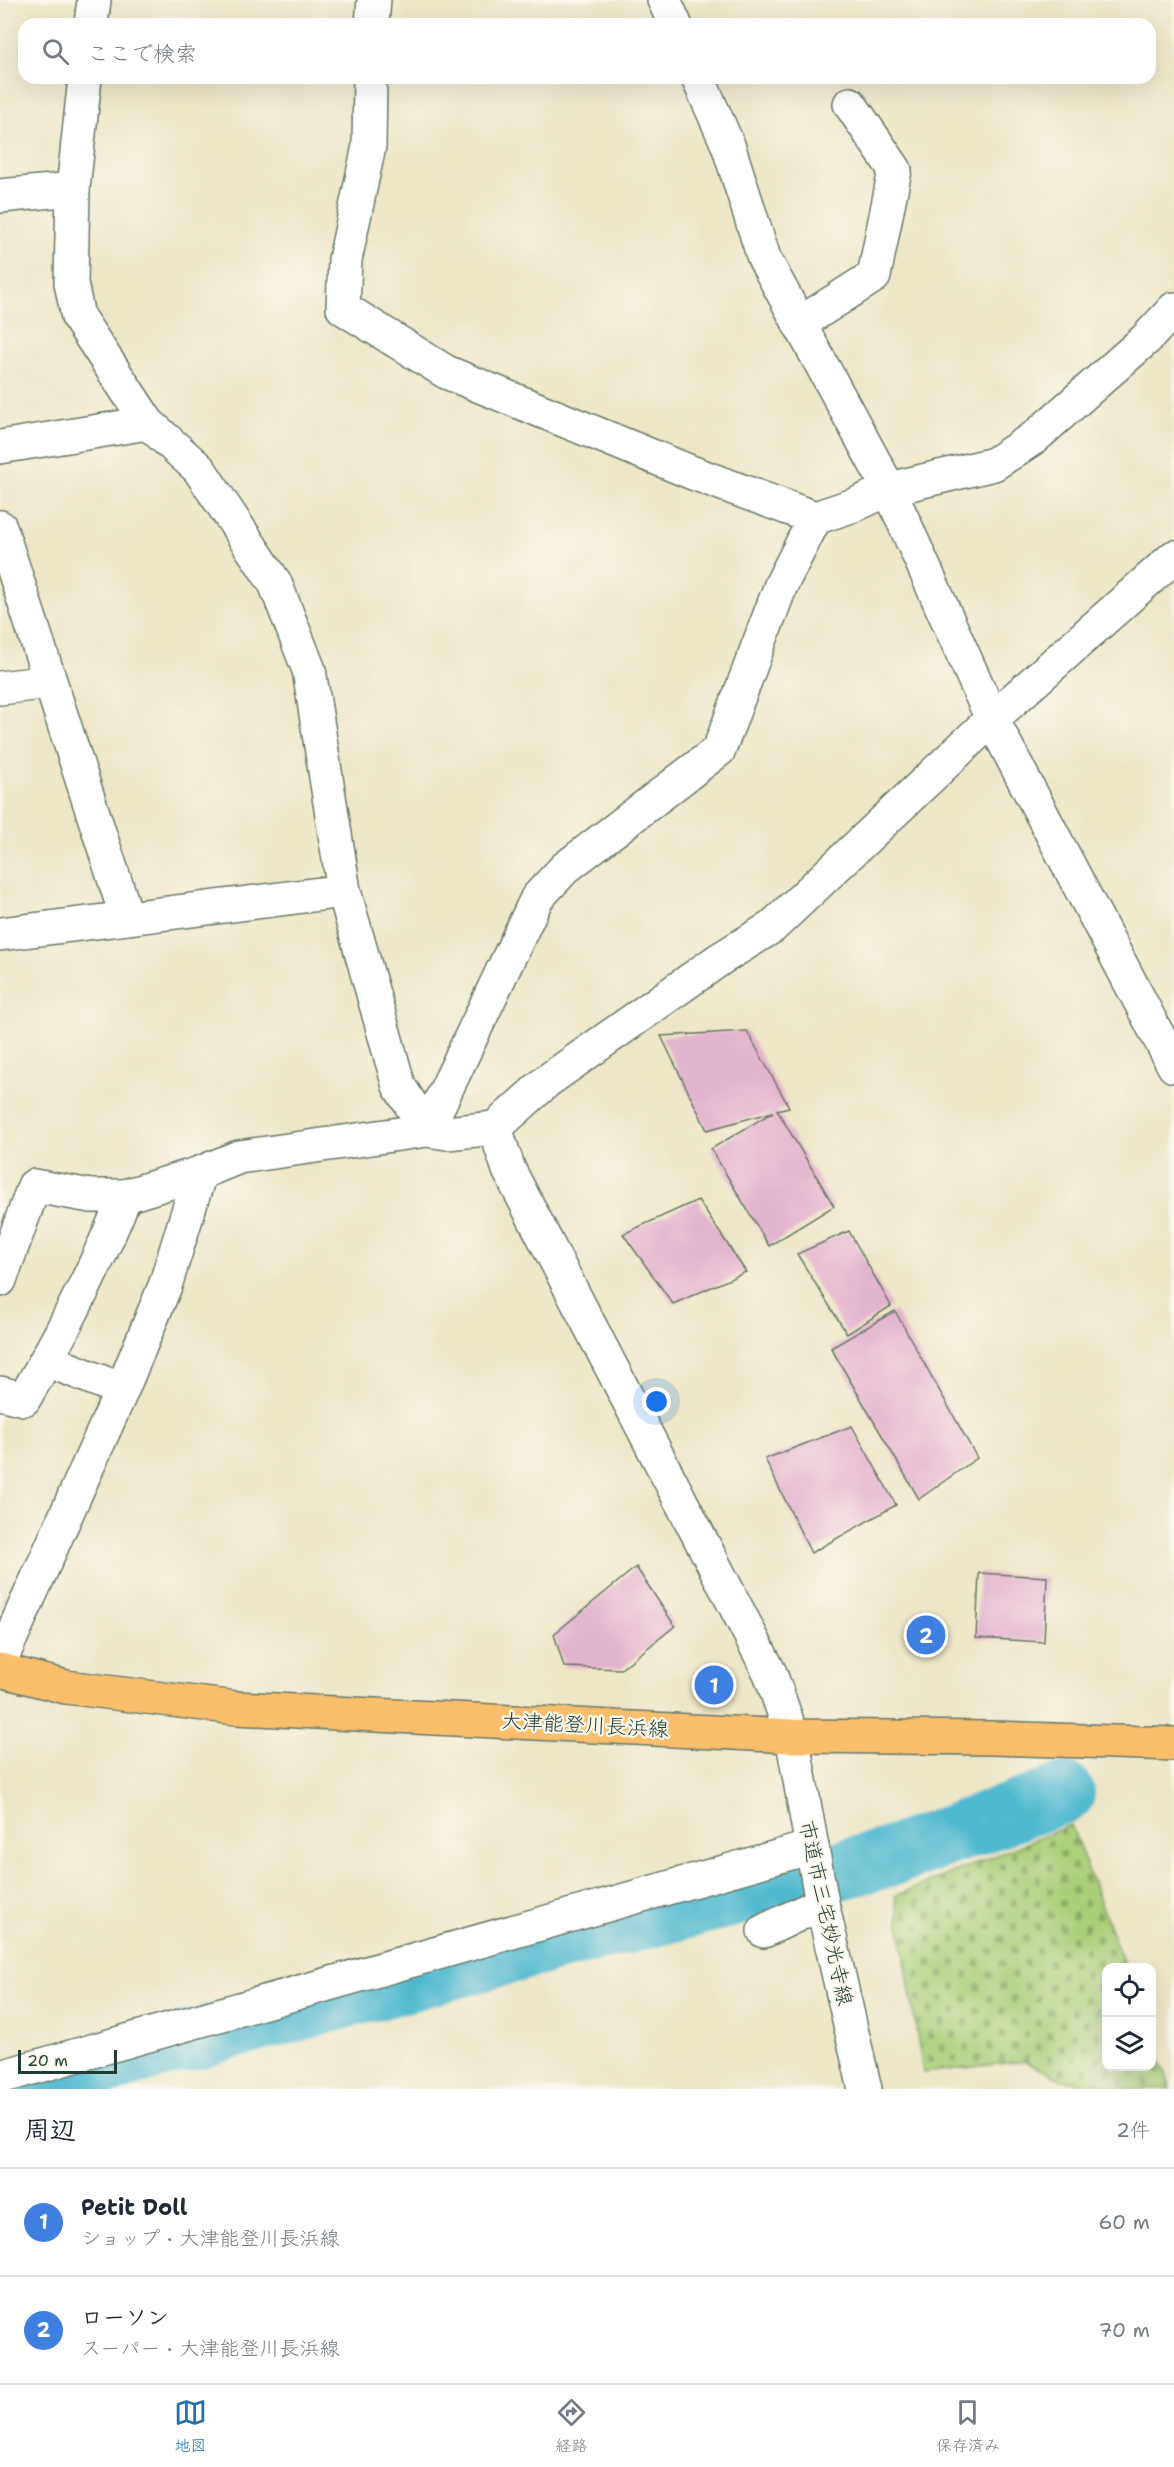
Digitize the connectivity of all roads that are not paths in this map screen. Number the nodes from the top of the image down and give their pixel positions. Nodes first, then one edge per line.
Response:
1 (94, 0) edge
2 (374, 0) edge
3 (664, 0) edge
4 (92, 18) edge
5 (372, 18) edge
6 (672, 18) edge
7 (84, 84) edge
8 (370, 84) edge
9 (701, 84) edge
10 (850, 104) dead end
11 (73, 189) junction
12 (0, 196) edge
13 (1174, 309) edge
14 (799, 324) junction
15 (148, 423) junction
16 (0, 447) edge
17 (889, 489) junction
18 (815, 518) junction
19 (0, 527) edge
20 (1174, 557) edge
21 (50, 681) junction
22 (0, 688) edge
23 (992, 719) junction
24 (344, 891) junction
25 (127, 918) junction
26 (0, 934) edge
27 (1174, 1066) edge
28 (495, 1128) junction
29 (427, 1130) junction
30 (200, 1173) junction
31 (125, 1196) junction
32 (0, 1280) edge
33 (47, 1360) junction
34 (122, 1390) junction
35 (0, 1392) edge
36 (0, 1662) edge
37 (0, 1670) edge
38 (792, 1736) junction
39 (1174, 1744) edge
40 (812, 1847) junction
41 (822, 1903) junction
42 (764, 1930) dead end
43 (0, 2076) edge
44 (865, 2089) edge

1 - 4 street
2 - 5 street
3 - 6 street
7 - 11 street
8 - 18 street
9 - 14 street
10 - 14 street
11 - 12 street
11 - 15 street
13 - 17 street
14 - 17 street
15 - 16 street
15 - 24 street
17 - 18 street
17 - 23 street
18 - 29 street
19 - 21 street
20 - 23 street
21 - 22 street
21 - 25 street
23 - 27 street
23 - 28 street
24 - 25 street
24 - 29 street
25 - 26 street
28 - 29 street
28 - 38 street, 市道市三宅妙光寺線
29 - 30 street
30 - 31 street
30 - 34 street
31 - 32 street
31 - 33 street
33 - 34 street
33 - 35 street
34 - 36 street
37 - 38 main road, 大津能登川長浜線
38 - 39 main road, 大津能登川長浜線
38 - 40 street, 市道市三宅妙光寺線
40 - 41 street, 市道市三宅妙光寺線
40 - 43 street
41 - 42 street
41 - 44 street, 市道市三宅妙光寺線

